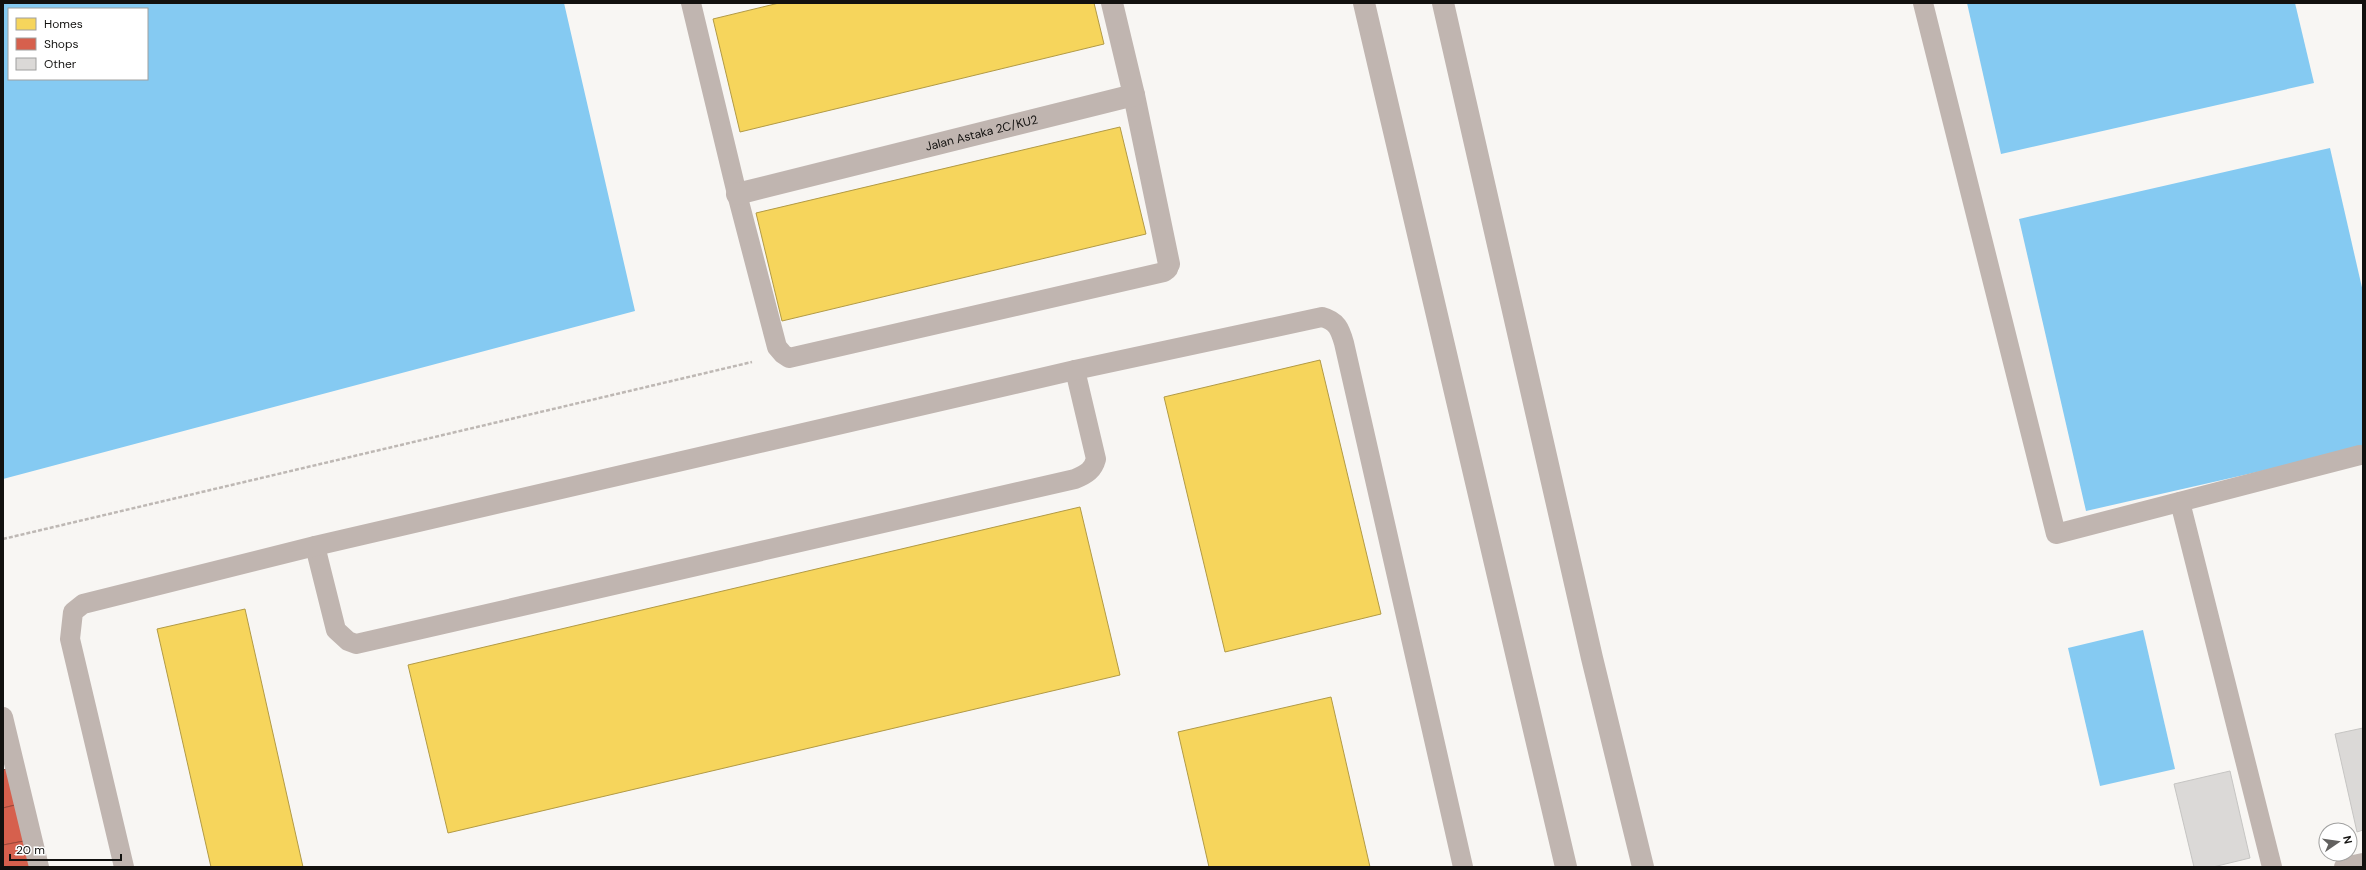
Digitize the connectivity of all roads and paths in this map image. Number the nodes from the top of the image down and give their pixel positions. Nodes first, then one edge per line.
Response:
1 (691, 3) edge
2 (1112, 3) edge
3 (1364, 3) edge
4 (1443, 3) edge
5 (1923, 3) edge
6 (1134, 95) junction
7 (737, 194) junction
8 (1169, 264) joint
9 (782, 354) junction
10 (1075, 370) junction
11 (2360, 455) dead end
12 (2180, 502) junction
13 (3, 539) edge
14 (315, 546) junction
15 (3, 717) edge
16 (2363, 863) edge
17 (39, 867) edge
18 (124, 867) edge
19 (1463, 867) edge
20 (1566, 867) edge
21 (1642, 867) edge
22 (2272, 867) edge
23 (2344, 867) edge

1 - 7 lane
2 - 6 street
3 - 20 street
4 - 21 street
5 - 12 lane
6 - 7 street, Jalan Astaka 2C/KU2
6 - 8 street
7 - 9 lane
8 - 9 lane
9 - 13 path
10 - 14 lane
10 - 14 lane
10 - 19 lane
11 - 12 lane
12 - 22 lane
14 - 18 lane
15 - 17 lane
16 - 23 lane

